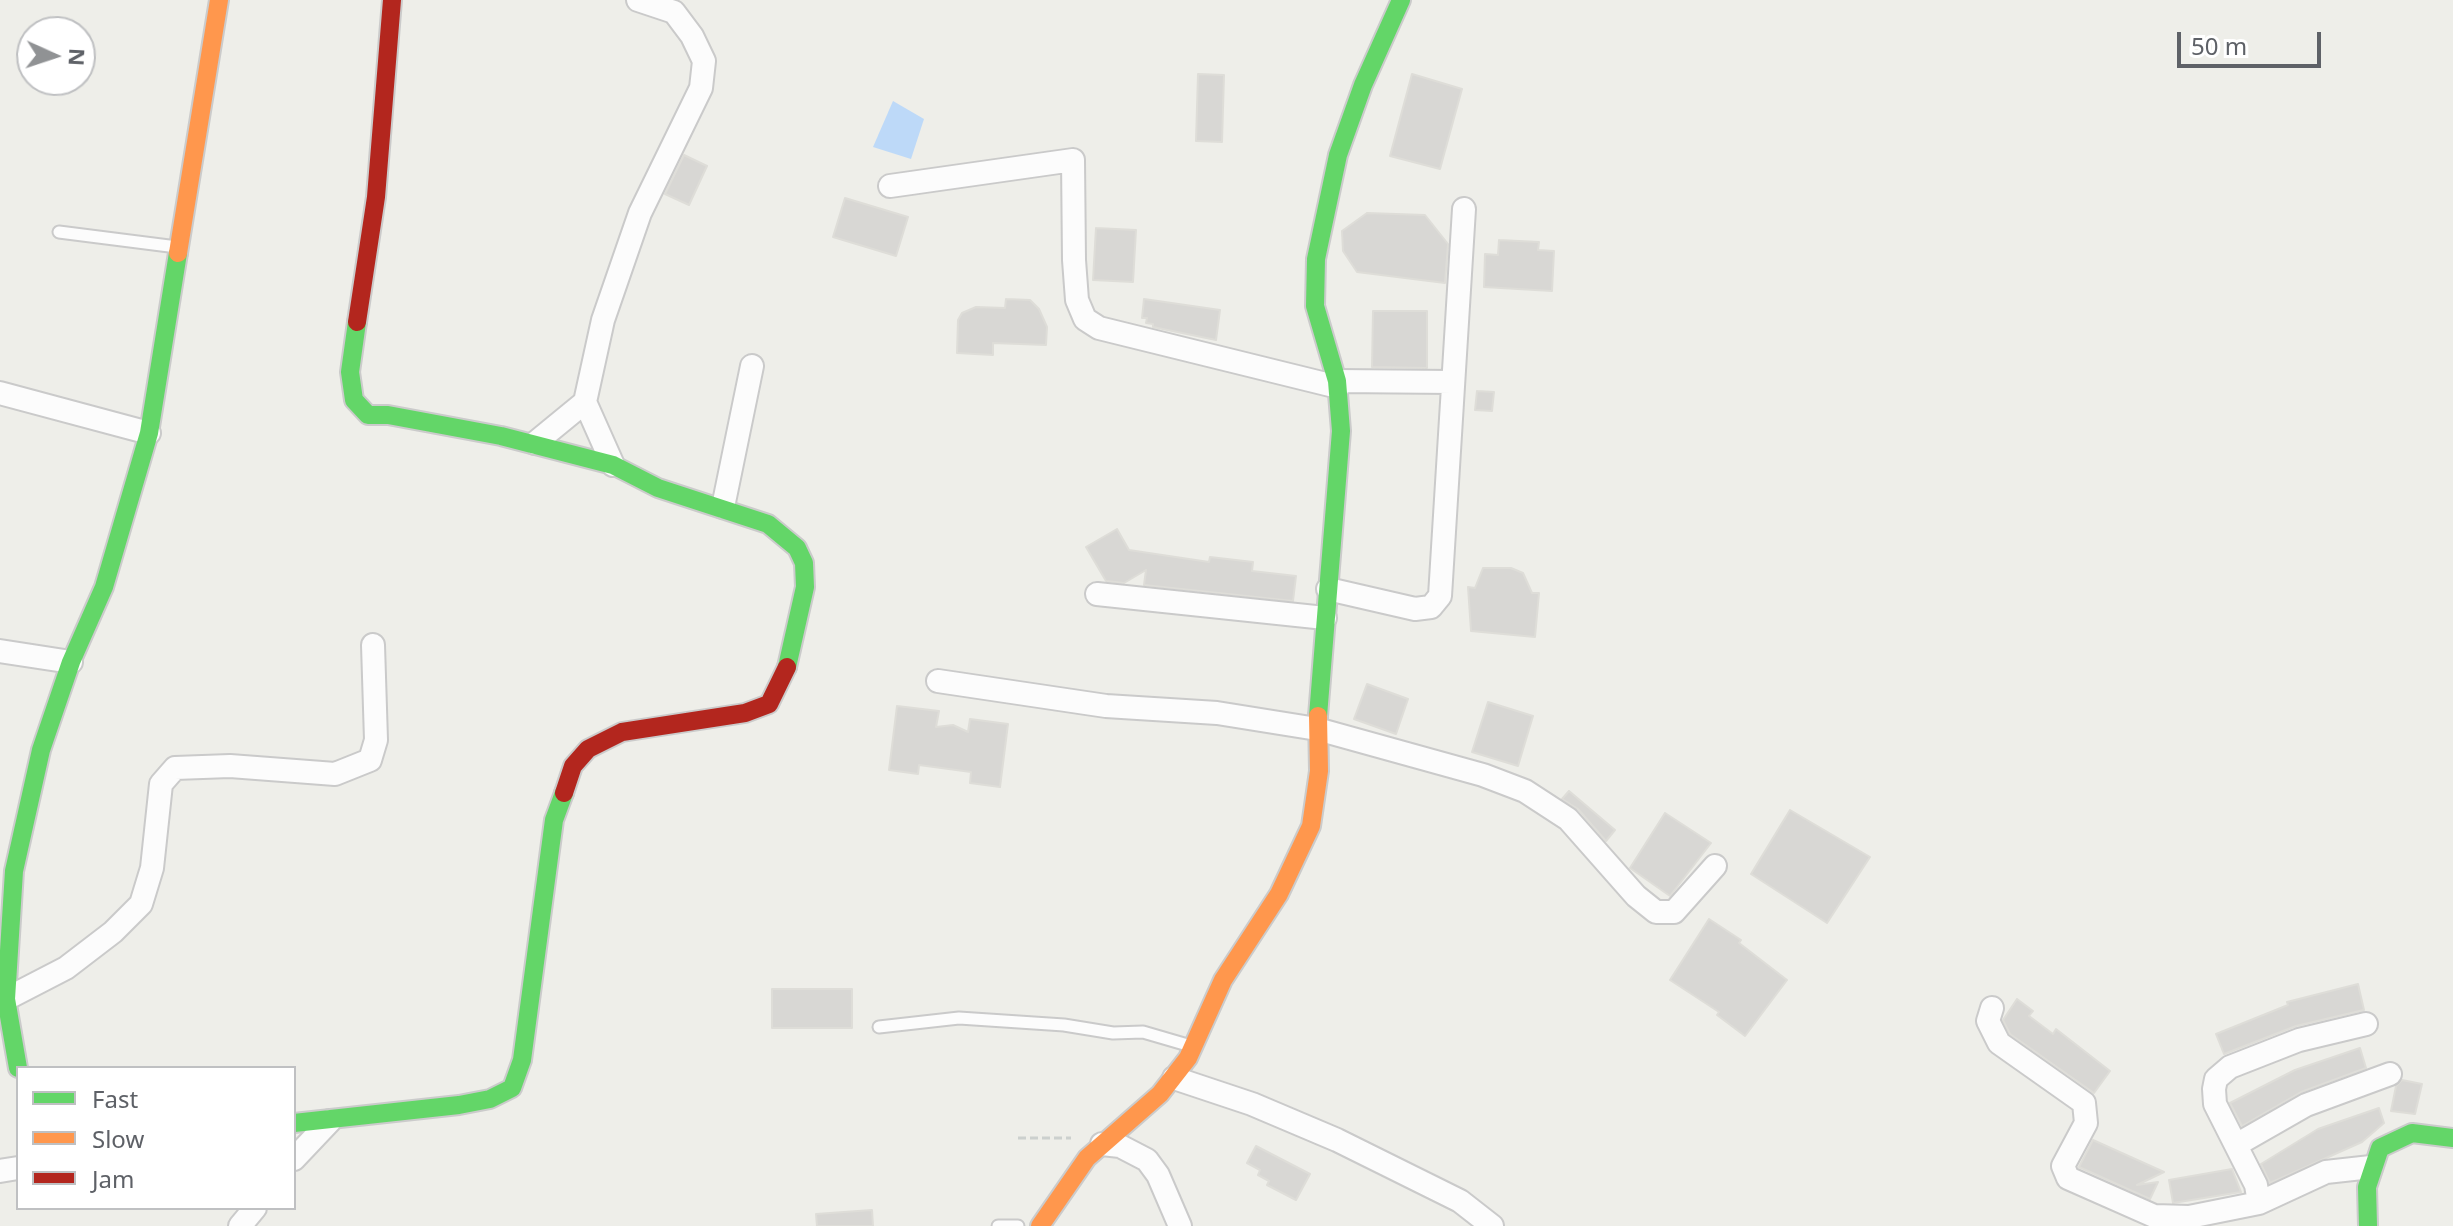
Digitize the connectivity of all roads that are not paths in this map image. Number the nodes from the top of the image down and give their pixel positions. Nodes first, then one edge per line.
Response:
1 (219, 0) edge
2 (392, 0) edge
3 (638, 0) edge
4 (1401, 0) edge
5 (890, 186) dead end
6 (1464, 209) dead end
7 (59, 232) dead end
8 (177, 247) junction
9 (752, 366) dead end
10 (1453, 382) junction
11 (1337, 384) junction
12 (0, 393) edge
13 (585, 402) junction
14 (149, 433) junction
15 (535, 443) junction
16 (613, 465) junction
17 (723, 507) junction
18 (1328, 589) junction
19 (1097, 594) dead end
20 (1325, 618) junction
21 (373, 645) dead end
22 (0, 651) edge
23 (71, 662) junction
24 (938, 681) dead end
25 (1317, 729) junction
26 (1715, 866) dead end
27 (6, 999) junction
28 (1992, 1008) dead end
29 (2366, 1024) dead end
30 (879, 1027) dead end
31 (1193, 1047) junction
32 (18, 1066) edge
33 (2390, 1074) dead end
34 (1174, 1078) junction
35 (330, 1121) junction
36 (296, 1123) edge
37 (2453, 1138) edge
38 (1102, 1144) junction
39 (2236, 1145) junction
40 (296, 1157) edge
41 (2371, 1167) junction
42 (2259, 1203) junction
43 (253, 1210) edge
44 (240, 1226) edge
45 (998, 1226) edge
46 (1018, 1226) edge
47 (1040, 1226) edge
48 (1180, 1226) edge
49 (1492, 1226) edge
50 (2368, 1226) edge

1 - 8 street
2 - 15 street
3 - 13 street
4 - 11 street
5 - 11 street
6 - 10 street
7 - 8 lane
8 - 14 street
9 - 17 street
10 - 11 street
10 - 18 street
11 - 18 street
12 - 14 street
13 - 15 street
13 - 16 street
14 - 23 street
15 - 16 street
16 - 17 street
17 - 35 street
18 - 20 street
19 - 20 street
20 - 25 street
21 - 27 street
22 - 23 street
23 - 27 street
24 - 25 street
25 - 26 street
25 - 31 street
27 - 32 street
28 - 42 street
29 - 39 street
30 - 31 lane
31 - 34 street
33 - 39 street
34 - 38 street
34 - 49 street
35 - 36 street
35 - 40 street
37 - 41 street
38 - 47 street
38 - 48 street
39 - 42 street
41 - 42 street
41 - 50 street
43 - 44 street
45 - 46 lane

